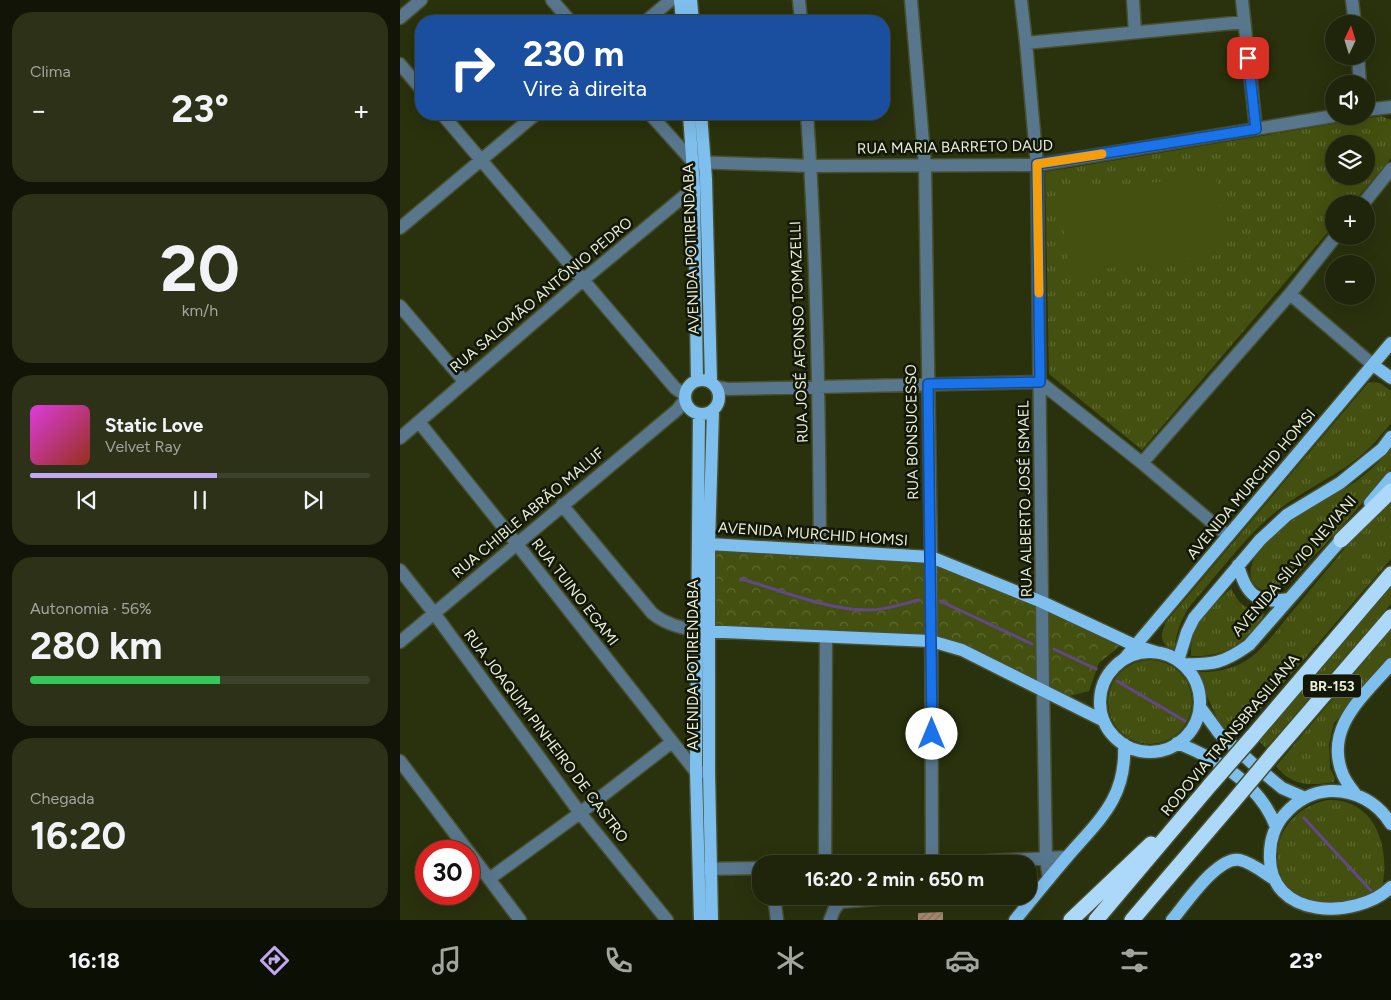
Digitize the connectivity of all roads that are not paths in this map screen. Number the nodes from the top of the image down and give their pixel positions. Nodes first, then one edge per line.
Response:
1 (421, 0) edge
2 (552, 0) edge
3 (671, 0) edge
4 (680, 0) edge
5 (691, 0) edge
6 (799, 0) edge
7 (911, 0) edge
8 (1021, 0) edge
9 (1132, 0) edge
10 (1242, 0) edge
11 (1352, 0) edge
12 (565, 15) edge
13 (653, 15) edge
14 (681, 15) edge
15 (692, 15) edge
16 (800, 15) edge
17 (1353, 15) edge
18 (400, 18) edge
19 (1244, 22) junction
20 (1135, 32) junction
21 (1026, 42) junction
22 (400, 64) edge
23 (415, 82) edge
24 (1391, 107) edge
25 (1375, 109) edge
26 (1325, 118) edge
27 (447, 120) edge
28 (529, 120) edge
29 (656, 120) edge
30 (690, 120) edge
31 (701, 120) edge
32 (807, 120) edge
33 (1256, 129) junction
34 (481, 160) junction
35 (699, 163) junction
36 (1037, 164) junction
37 (810, 166) junction
38 (925, 166) junction
39 (1391, 169) edge
40 (706, 179) junction
41 (694, 187) junction
42 (1370, 195) edge
43 (400, 228) edge
44 (1329, 245) edge
45 (583, 280) junction
46 (1290, 294) junction
47 (400, 306) edge
48 (1391, 343) edge
49 (1372, 365) junction
50 (1391, 378) edge
51 (464, 381) junction
52 (1040, 382) junction
53 (928, 384) junction
54 (818, 386) junction
55 (718, 389) junction
56 (687, 398) junction
57 (713, 411) junction
58 (419, 422) junction
59 (1391, 437) edge
60 (400, 438) edge
61 (1142, 463) junction
62 (1391, 478) edge
63 (1391, 491) edge
64 (562, 505) junction
65 (1228, 536) junction
66 (1341, 540) junction
67 (516, 543) junction
68 (710, 544) junction
69 (820, 550) junction
70 (931, 557) junction
71 (1238, 565) junction
72 (400, 570) edge
73 (1391, 574) edge
74 (1289, 599) junction
75 (1042, 602) junction
76 (434, 613) junction
77 (1391, 617) edge
78 (696, 630) junction
79 (710, 631) junction
80 (826, 636) junction
81 (931, 641) junction
82 (400, 642) edge
83 (1136, 646) junction
84 (1159, 653) junction
85 (1124, 659) junction
86 (1181, 663) junction
87 (1391, 664) edge
88 (1043, 690) junction
89 (1200, 707) junction
90 (1104, 721) junction
91 (672, 742) junction
92 (1177, 743) junction
93 (1124, 744) junction
94 (400, 761) edge
95 (702, 772) junction
96 (1356, 794) junction
97 (1306, 798) junction
98 (580, 813) junction
99 (1391, 824) edge
100 (1276, 827) junction
101 (1167, 836) junction
102 (461, 840) edge
103 (825, 855) edge
104 (932, 855) edge
105 (1067, 857) junction
106 (1037, 859) edge
107 (1046, 859) junction
108 (480, 866) edge
109 (752, 868) edge
110 (704, 869) junction
111 (490, 879) junction
112 (1049, 879) junction
113 (1274, 879) junction
114 (1391, 887) edge
115 (775, 905) edge
116 (838, 905) edge
117 (1310, 917) edge
118 (520, 920) edge
119 (667, 920) edge
120 (700, 920) edge
121 (712, 920) edge
122 (777, 920) edge
123 (830, 920) edge
124 (1015, 920) edge
125 (1071, 920) edge
126 (1096, 920) edge
127 (1132, 920) edge
128 (1172, 920) edge

1 - 18 street
2 - 12 street
3 - 13 street
4 - 14 main road
5 - 15 main road
6 - 16 street
7 - 38 street, RUA BONSUCESSO
8 - 21 street, RUA ALBERTO JOSÉ ISMAEL
9 - 20 street
10 - 19 street
11 - 17 street
19 - 20 street
19 - 33 street
20 - 21 street
21 - 36 street, RUA ALBERTO JOSÉ ISMAEL
22 - 23 street
24 - 25 street
26 - 33 street, RUA MARIA BARRETO DAUD
27 - 34 street
28 - 34 street
29 - 35 street
30 - 35 main road, AVENIDA POTIRENDABA
31 - 35 main road, AVENIDA POTIRENDABA
32 - 37 street, RUA JOSÉ AFONSO TOMAZELLI
33 - 36 street, RUA MARIA BARRETO DAUD
34 - 43 street
34 - 45 street
35 - 37 street, RUA MARIA BARRETO DAUD
35 - 40 main road, AVENIDA POTIRENDABA
35 - 41 main road, AVENIDA POTIRENDABA
36 - 38 street, RUA MARIA BARRETO DAUD
36 - 52 street, RUA ALBERTO JOSÉ ISMAEL
37 - 38 street, RUA MARIA BARRETO DAUD
37 - 54 street, RUA JOSÉ AFONSO TOMAZELLI
38 - 53 street, RUA BONSUCESSO
39 - 42 street
40 - 41 street, RUA SALOMÃO ANTÔNIO PEDRO
40 - 55 main road, AVENIDA POTIRENDABA
41 - 45 street, RUA SALOMÃO ANTÔNIO PEDRO
41 - 56 main road, AVENIDA POTIRENDABA
44 - 46 street
45 - 51 street, RUA SALOMÃO ANTÔNIO PEDRO
45 - 56 street
46 - 49 street
46 - 61 street
47 - 51 street
48 - 49 main road, AVENIDA MURCHID HOMSI
49 - 50 main road
49 - 65 main road, AVENIDA MURCHID HOMSI
51 - 58 street, RUA SALOMÃO ANTÔNIO PEDRO
52 - 53 street
52 - 61 street
52 - 75 street, RUA ALBERTO JOSÉ ISMAEL
53 - 54 street
53 - 70 street, RUA BONSUCESSO
54 - 55 street
54 - 69 street, RUA JOSÉ AFONSO TOMAZELLI
55 - 56 main road
55 - 57 main road
56 - 57 main road
56 - 64 street, RUA CHIBLE ABRÃO MALUF
56 - 78 main road, AVENIDA POTIRENDABA
57 - 68 main road, AVENIDA POTIRENDABA
58 - 60 street, RUA SALOMÃO ANTÔNIO PEDRO
58 - 67 street, RUA TUINO EGAMI
59 - 71 main road
61 - 65 street
62 - 66 main road, AVENIDA SÍLVIO NEVIANI
63 - 66 highway
64 - 67 street, RUA CHIBLE ABRÃO MALUF
64 - 78 street
65 - 83 main road, AVENIDA MURCHID HOMSI
66 - 74 main road, AVENIDA SÍLVIO NEVIANI
67 - 76 street, RUA CHIBLE ABRÃO MALUF
67 - 91 street, RUA TUINO EGAMI
68 - 69 main road, AVENIDA MURCHID HOMSI
68 - 79 main road, AVENIDA POTIRENDABA
69 - 70 main road, AVENIDA MURCHID HOMSI
70 - 75 main road, AVENIDA MURCHID HOMSI
70 - 81 street, RUA BONSUCESSO
71 - 74 main road
71 - 86 main road
72 - 76 street, RUA JOAQUIM PINHEIRO DE CASTRO
73 - 101 highway, RODOVIA TRANSBRASILIANA / BR-153, bridge
74 - 86 main road, AVENIDA SÍLVIO NEVIANI
75 - 83 main road, AVENIDA MURCHID HOMSI
75 - 88 street, RUA ALBERTO JOSÉ ISMAEL
76 - 82 street, RUA CHIBLE ABRÃO MALUF
76 - 98 street, RUA JOAQUIM PINHEIRO DE CASTRO
77 - 127 highway, BR-153, bridge
78 - 79 main road
78 - 95 main road, AVENIDA POTIRENDABA
79 - 80 main road
79 - 95 main road, AVENIDA POTIRENDABA
80 - 81 main road
80 - 103 street
81 - 88 main road
81 - 104 street, RUA BONSUCESSO
83 - 84 main road, AVENIDA MURCHID HOMSI
83 - 85 main road, AVENIDA MURCHID HOMSI
84 - 85 main road
84 - 86 main road
85 - 90 main road
86 - 89 main road
87 - 96 main road
88 - 90 main road
88 - 107 street, RUA ALBERTO JOSÉ ISMAEL
89 - 92 main road
89 - 97 main road
90 - 93 main road
91 - 95 street, RUA TUINO EGAMI
91 - 98 street
92 - 93 main road
92 - 100 main road
93 - 105 main road
94 - 102 street
95 - 110 main road, AVENIDA POTIRENDABA
96 - 97 main road
96 - 99 main road
97 - 100 main road
98 - 111 street
98 - 119 street, RUA JOAQUIM PINHEIRO DE CASTRO
100 - 113 main road
101 - 125 highway
101 - 126 highway, RODOVIA TRANSBRASILIANA / BR-153
105 - 107 street
105 - 112 main road
106 - 107 street
107 - 112 street, RUA ALBERTO JOSÉ ISMAEL
108 - 111 street
109 - 110 street
110 - 120 main road, AVENIDA POTIRENDABA
110 - 121 main road, AVENIDA POTIRENDABA
111 - 118 street
112 - 124 main road
113 - 117 main road
113 - 128 main road
114 - 117 main road
115 - 122 street
116 - 123 street

